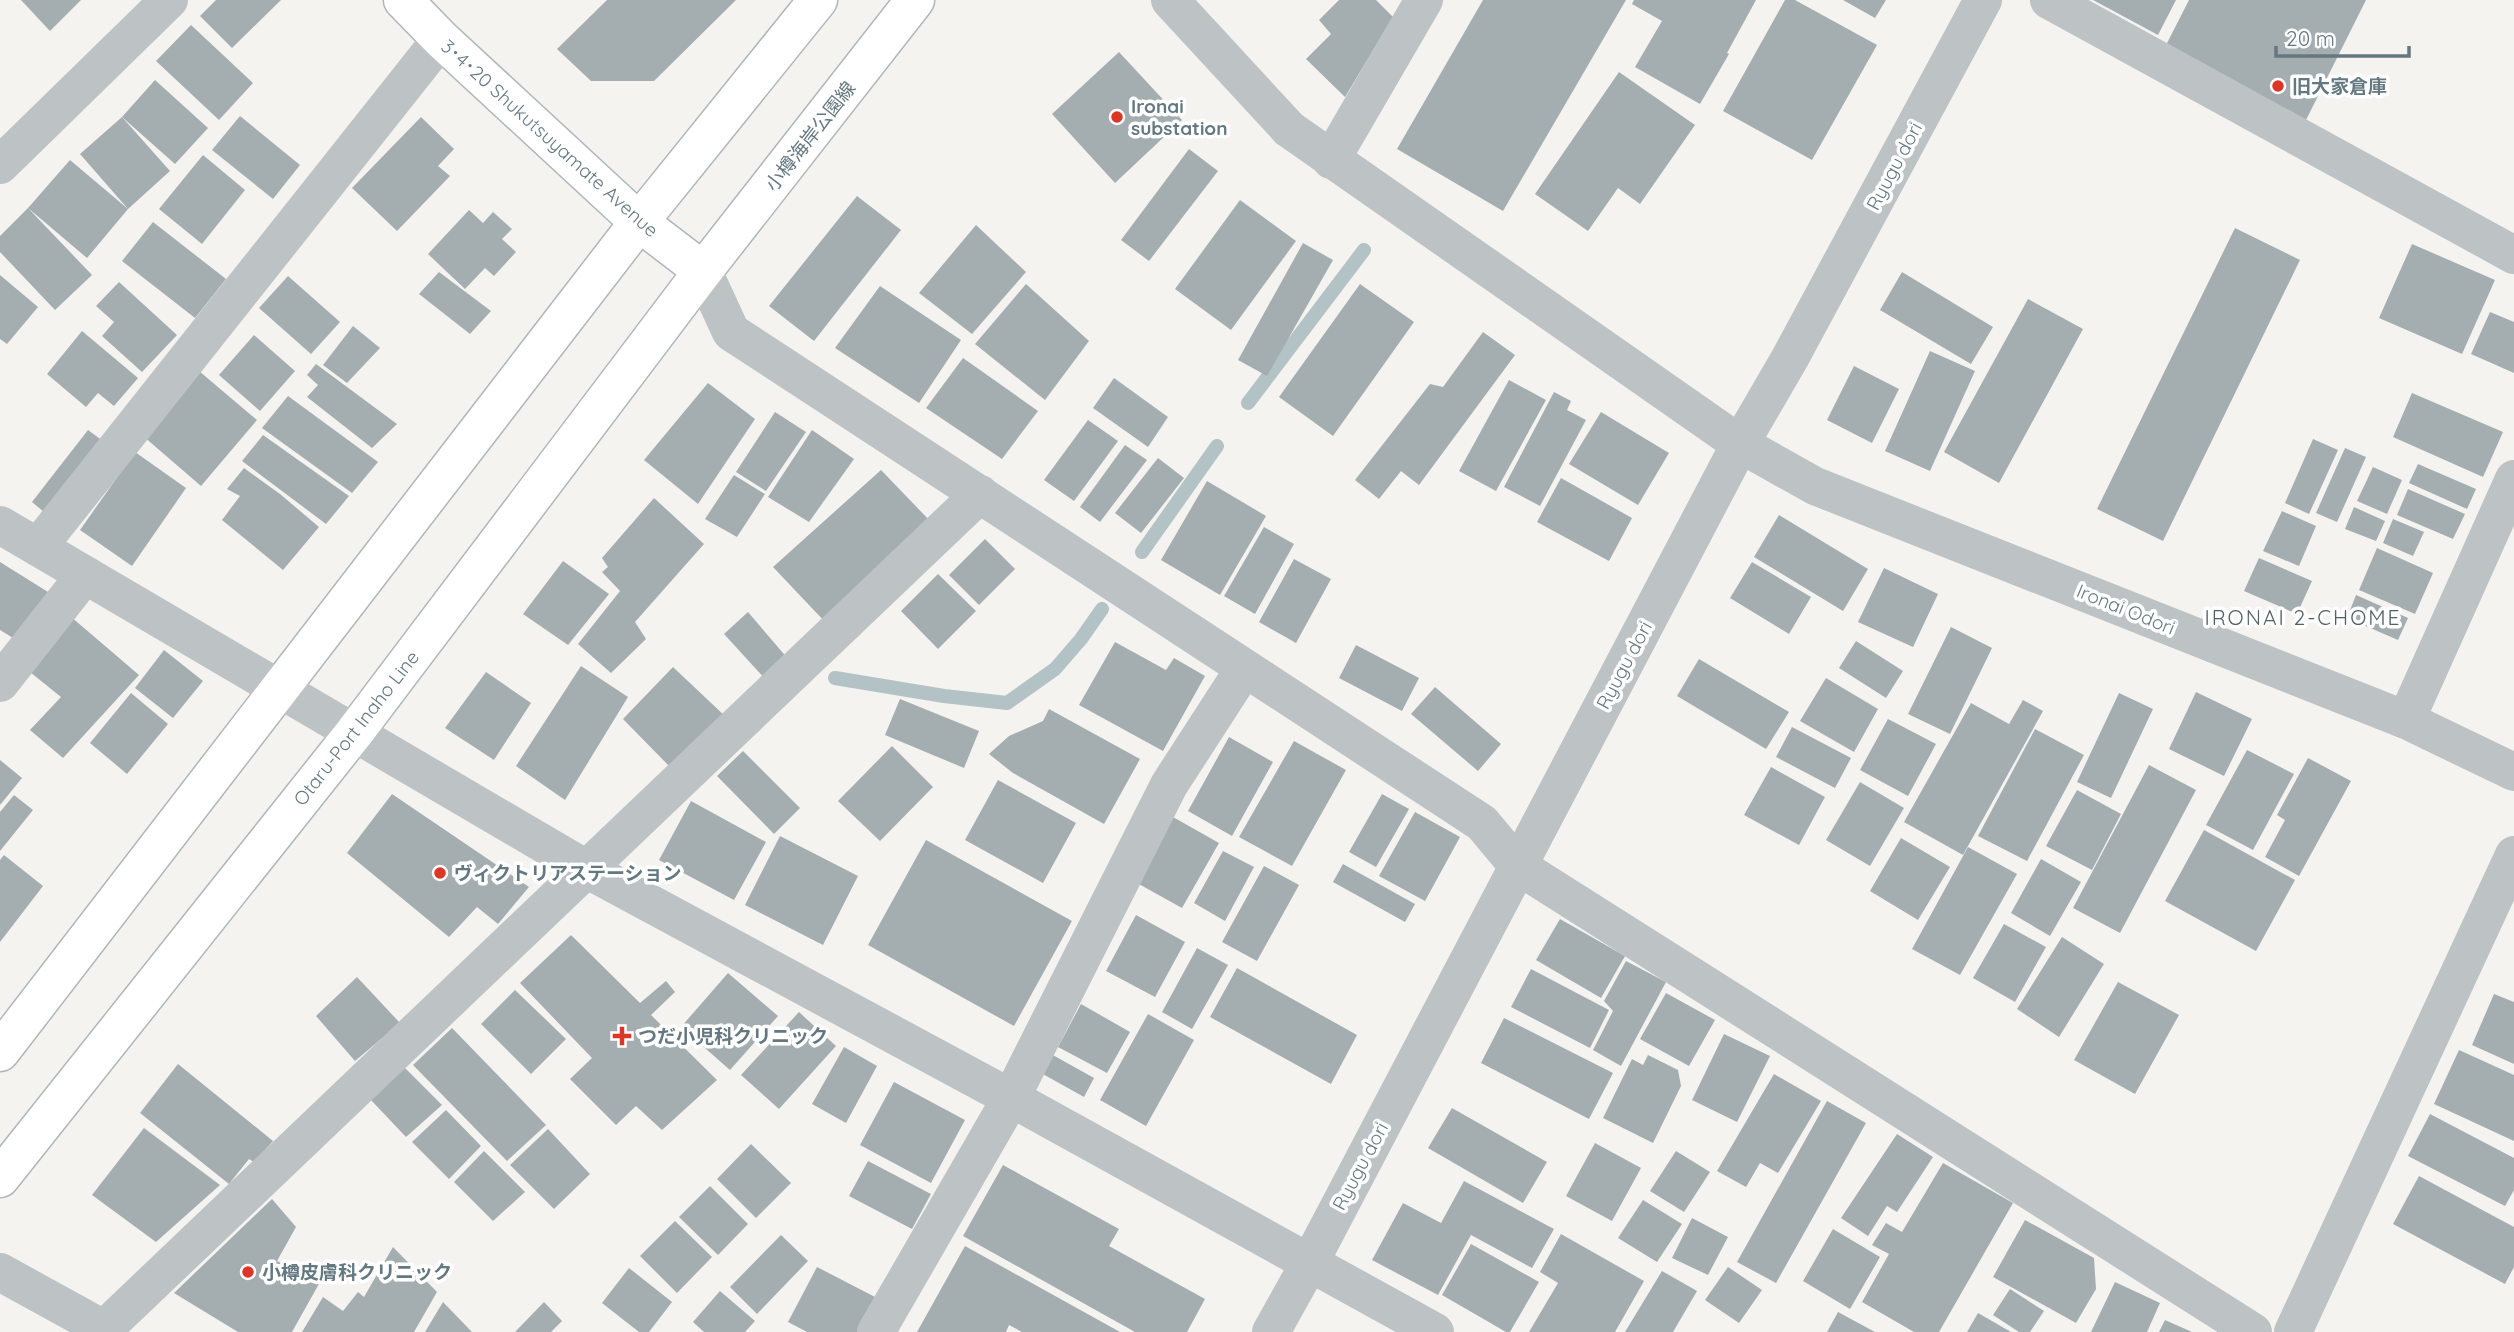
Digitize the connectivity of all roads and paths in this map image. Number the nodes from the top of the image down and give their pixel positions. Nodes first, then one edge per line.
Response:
1 (169, 0) edge
2 (403, 0) edge
3 (818, 0) edge
4 (915, 0) edge
5 (1170, 0) edge
6 (1424, 0) edge
7 (1983, 0) edge
8 (2049, 0) edge
9 (441, 39) junction
10 (1331, 160) junction
11 (0, 166) edge
12 (639, 222) junction
13 (2514, 254) edge
14 (703, 271) junction
15 (1740, 444) junction
16 (2514, 479) edge
17 (980, 494) junction
18 (0, 525) edge
19 (38, 547) junction
20 (85, 575) junction
21 (1244, 669) junction
22 (0, 683) edge
23 (280, 690) junction
24 (2406, 720) junction
25 (354, 733) junction
26 (2514, 772) edge
27 (2514, 856) edge
28 (1518, 866) junction
29 (588, 870) junction
30 (0, 1052) edge
31 (1011, 1098) junction
32 (0, 1178) edge
33 (1310, 1262) junction
34 (0, 1272) edge
35 (105, 1331) edge
36 (876, 1332) edge
37 (1271, 1332) edge
38 (1435, 1332) edge
39 (2253, 1332) edge
40 (2293, 1332) edge

1 - 11 street
2 - 9 main road, 3･4･20 Shukutsuyamate Avenue
3 - 12 main road
4 - 14 main road, 小樽海岸公園線
5 - 10 street, Ironai Odori
6 - 10 street
7 - 15 street, Ryugu dori
8 - 13 street
9 - 12 main road, 3･4･20 Shukutsuyamate Avenue
9 - 19 street
10 - 15 street, Ironai Odori
12 - 14 main road, 3･4･20 Shukutsuyamate Avenue
12 - 23 main road
14 - 17 street
14 - 25 main road, Otaru-Port Inaho Line
15 - 24 street, Ironai Odori
15 - 28 street, Ryugu dori
16 - 24 street
17 - 21 street
17 - 29 street
18 - 19 street
19 - 20 street
20 - 22 street
20 - 23 street
21 - 28 street
21 - 31 street
23 - 25 street
23 - 30 main road
24 - 26 street, Ironai Odori
25 - 29 street
25 - 32 main road, Otaru-Port Inaho Line
27 - 40 street
28 - 33 street, Ryugu dori
28 - 39 street
29 - 31 street
29 - 35 street
31 - 33 street
31 - 36 street
33 - 37 street, Ryugu dori
33 - 38 street
34 - 35 street

